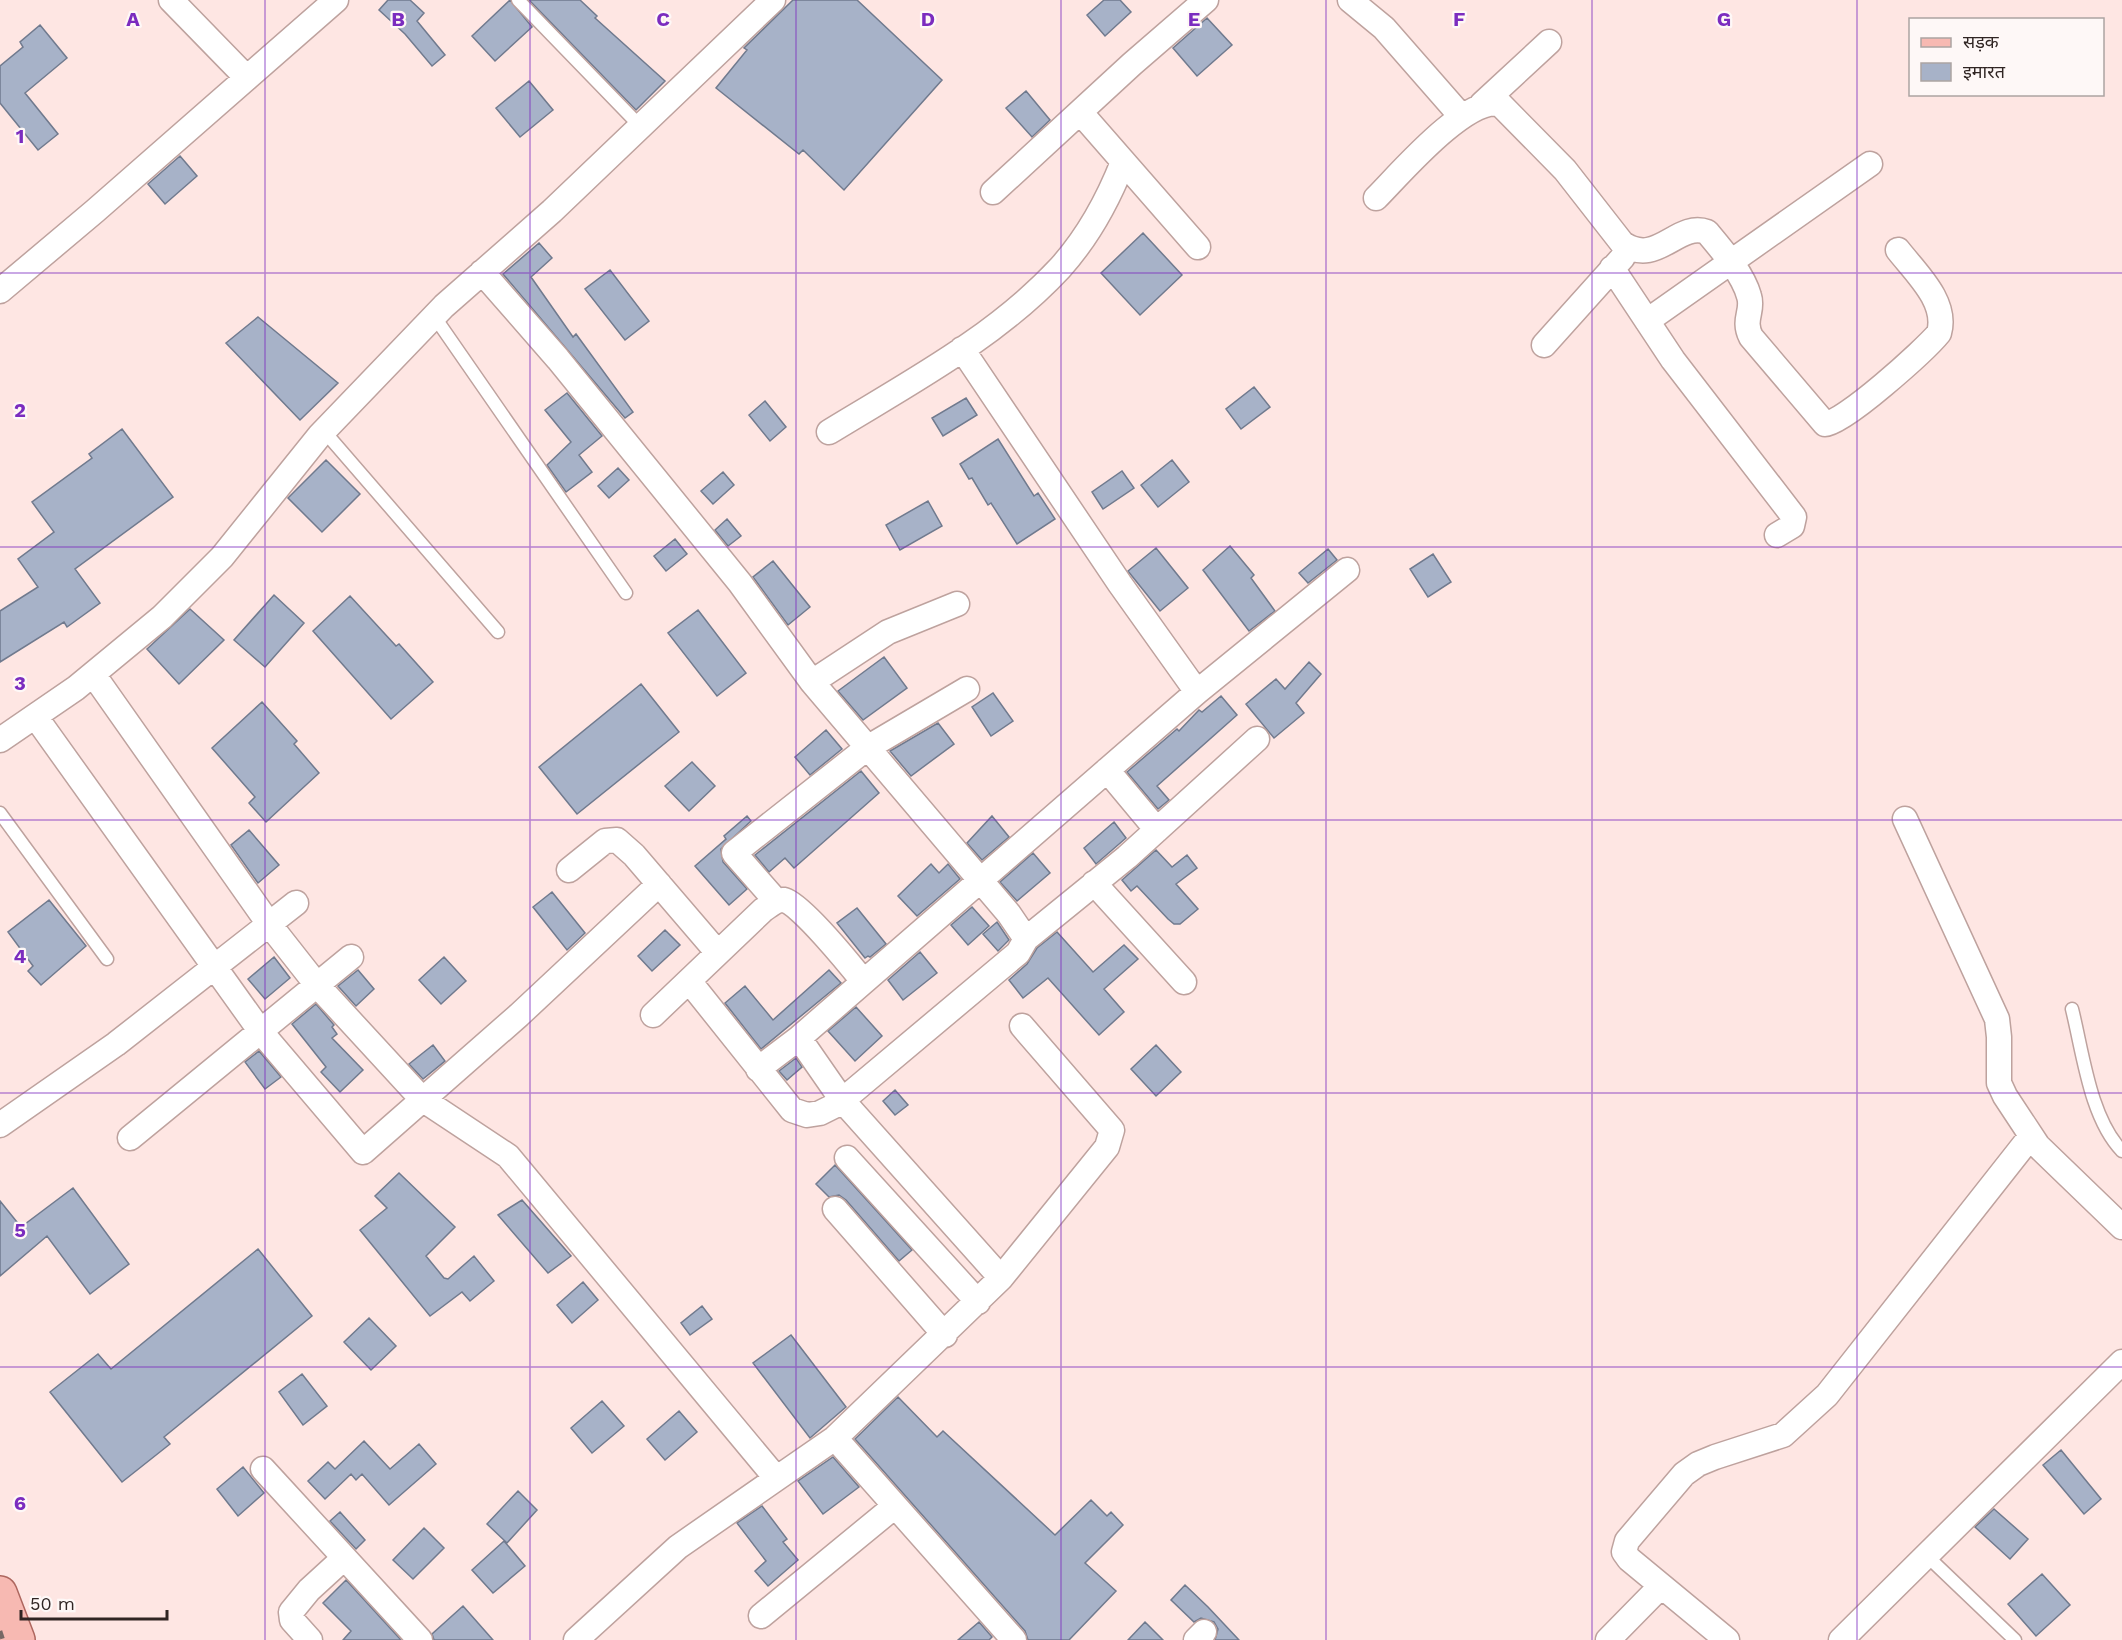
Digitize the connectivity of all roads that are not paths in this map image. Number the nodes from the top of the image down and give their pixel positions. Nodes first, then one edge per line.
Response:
1 (171, 0) edge
2 (336, 0) edge
3 (518, 0) edge
4 (773, 0) edge
5 (1206, 0) edge
6 (1350, 0) edge
7 (1549, 42) dead end
8 (247, 78) junction
9 (1482, 104) junction
10 (1080, 112) junction
11 (1461, 116) junction
12 (641, 127) junction
13 (1123, 162) junction
14 (1870, 164) dead end
15 (993, 192) dead end
16 (1376, 198) dead end
17 (1198, 247) dead end
18 (1630, 248) junction
19 (1898, 250) dead end
20 (1729, 262) junction
21 (1612, 268) junction
22 (482, 272) junction
23 (0, 291) edge
24 (434, 316) junction
25 (1647, 321) junction
26 (1544, 345) dead end
27 (962, 349) junction
28 (324, 431) junction
29 (829, 432) dead end
30 (1778, 535) dead end
31 (1347, 570) dead end
32 (626, 593) dead end
33 (957, 604) dead end
34 (498, 632) dead end
35 (93, 674) junction
36 (812, 682) junction
37 (967, 689) dead end
38 (1197, 692) junction
39 (35, 716) junction
40 (1257, 739) dead end
41 (0, 740) edge
42 (867, 748) junction
43 (1107, 770) junction
44 (0, 813) edge
45 (1905, 819) dead end
46 (1157, 830) junction
47 (569, 870) dead end
48 (978, 880) junction
49 (1094, 883) junction
50 (659, 884) junction
51 (776, 901) junction
52 (296, 903) dead end
53 (269, 924) junction
54 (1026, 939) junction
55 (718, 953) junction
56 (351, 957) dead end
57 (107, 959) dead end
58 (214, 967) junction
59 (689, 981) junction
60 (863, 981) junction
61 (1184, 982) dead end
62 (317, 985) junction
63 (2072, 1009) dead end
64 (653, 1015) dead end
65 (1022, 1026) dead end
66 (261, 1032) junction
67 (799, 1038) junction
68 (758, 1069) junction
69 (422, 1099) junction
70 (843, 1100) junction
71 (0, 1125) edge
72 (2031, 1136) junction
73 (130, 1137) dead end
74 (2122, 1151) edge
75 (847, 1158) dead end
76 (835, 1209) dead end
77 (2122, 1227) edge
78 (1001, 1278) junction
79 (978, 1302) junction
80 (945, 1335) junction
81 (2122, 1362) edge
82 (835, 1438) junction
83 (263, 1469) dead end
84 (776, 1478) junction
85 (895, 1506) junction
86 (1927, 1556) junction
87 (344, 1558) junction
88 (1661, 1586) junction
89 (0, 1593) edge
90 (761, 1616) dead end
91 (304, 1638) edge
92 (18, 1640) edge
93 (420, 1640) edge
94 (576, 1640) edge
95 (1014, 1640) edge
96 (1608, 1640) edge
97 (1726, 1640) edge
98 (1841, 1640) edge
99 (2015, 1640) edge

1 - 8 street
2 - 8 street
3 - 12 lane
4 - 12 street
5 - 10 street
6 - 11 street
7 - 9 street
8 - 23 street
9 - 11 street
9 - 18 street
10 - 13 street
10 - 15 street
11 - 16 street
12 - 22 street
13 - 17 street
13 - 27 street
14 - 20 street
18 - 20 street
18 - 21 street
19 - 20 street
20 - 25 street
21 - 25 street
21 - 26 street
22 - 24 street
22 - 36 street
24 - 28 street
24 - 32 lane
25 - 30 street
27 - 29 street
27 - 38 street
28 - 34 lane
28 - 35 street
31 - 38 street
33 - 36 street
35 - 39 street
35 - 53 street
36 - 42 street
37 - 42 street
38 - 43 street
39 - 41 street
39 - 58 street
40 - 46 street
42 - 48 street
42 - 51 street
43 - 46 street
43 - 48 street
44 - 57 lane
45 - 72 street
46 - 49 street
47 - 50 street
48 - 54 street
48 - 60 street
49 - 54 street
49 - 61 street
50 - 55 street
50 - 69 street
51 - 55 street
51 - 60 street
52 - 53 street
53 - 58 street
53 - 62 street
54 - 70 street
55 - 59 street
56 - 62 street
58 - 66 street
58 - 71 street
59 - 64 street
59 - 68 street
60 - 67 street
62 - 66 street
62 - 69 street
63 - 74 lane
65 - 78 street
66 - 69 street
66 - 73 street
67 - 68 street
67 - 70 street
68 - 70 street
69 - 84 street
70 - 78 street
72 - 77 street
72 - 88 street
75 - 79 street
76 - 80 street
78 - 79 street
79 - 80 street
80 - 82 street
81 - 86 street
82 - 84 street
82 - 85 street
83 - 87 street
84 - 94 street
85 - 90 street
85 - 95 street
86 - 98 street
86 - 99 lane
87 - 91 street
87 - 93 street
88 - 96 street
88 - 97 street
89 - 92 main road

